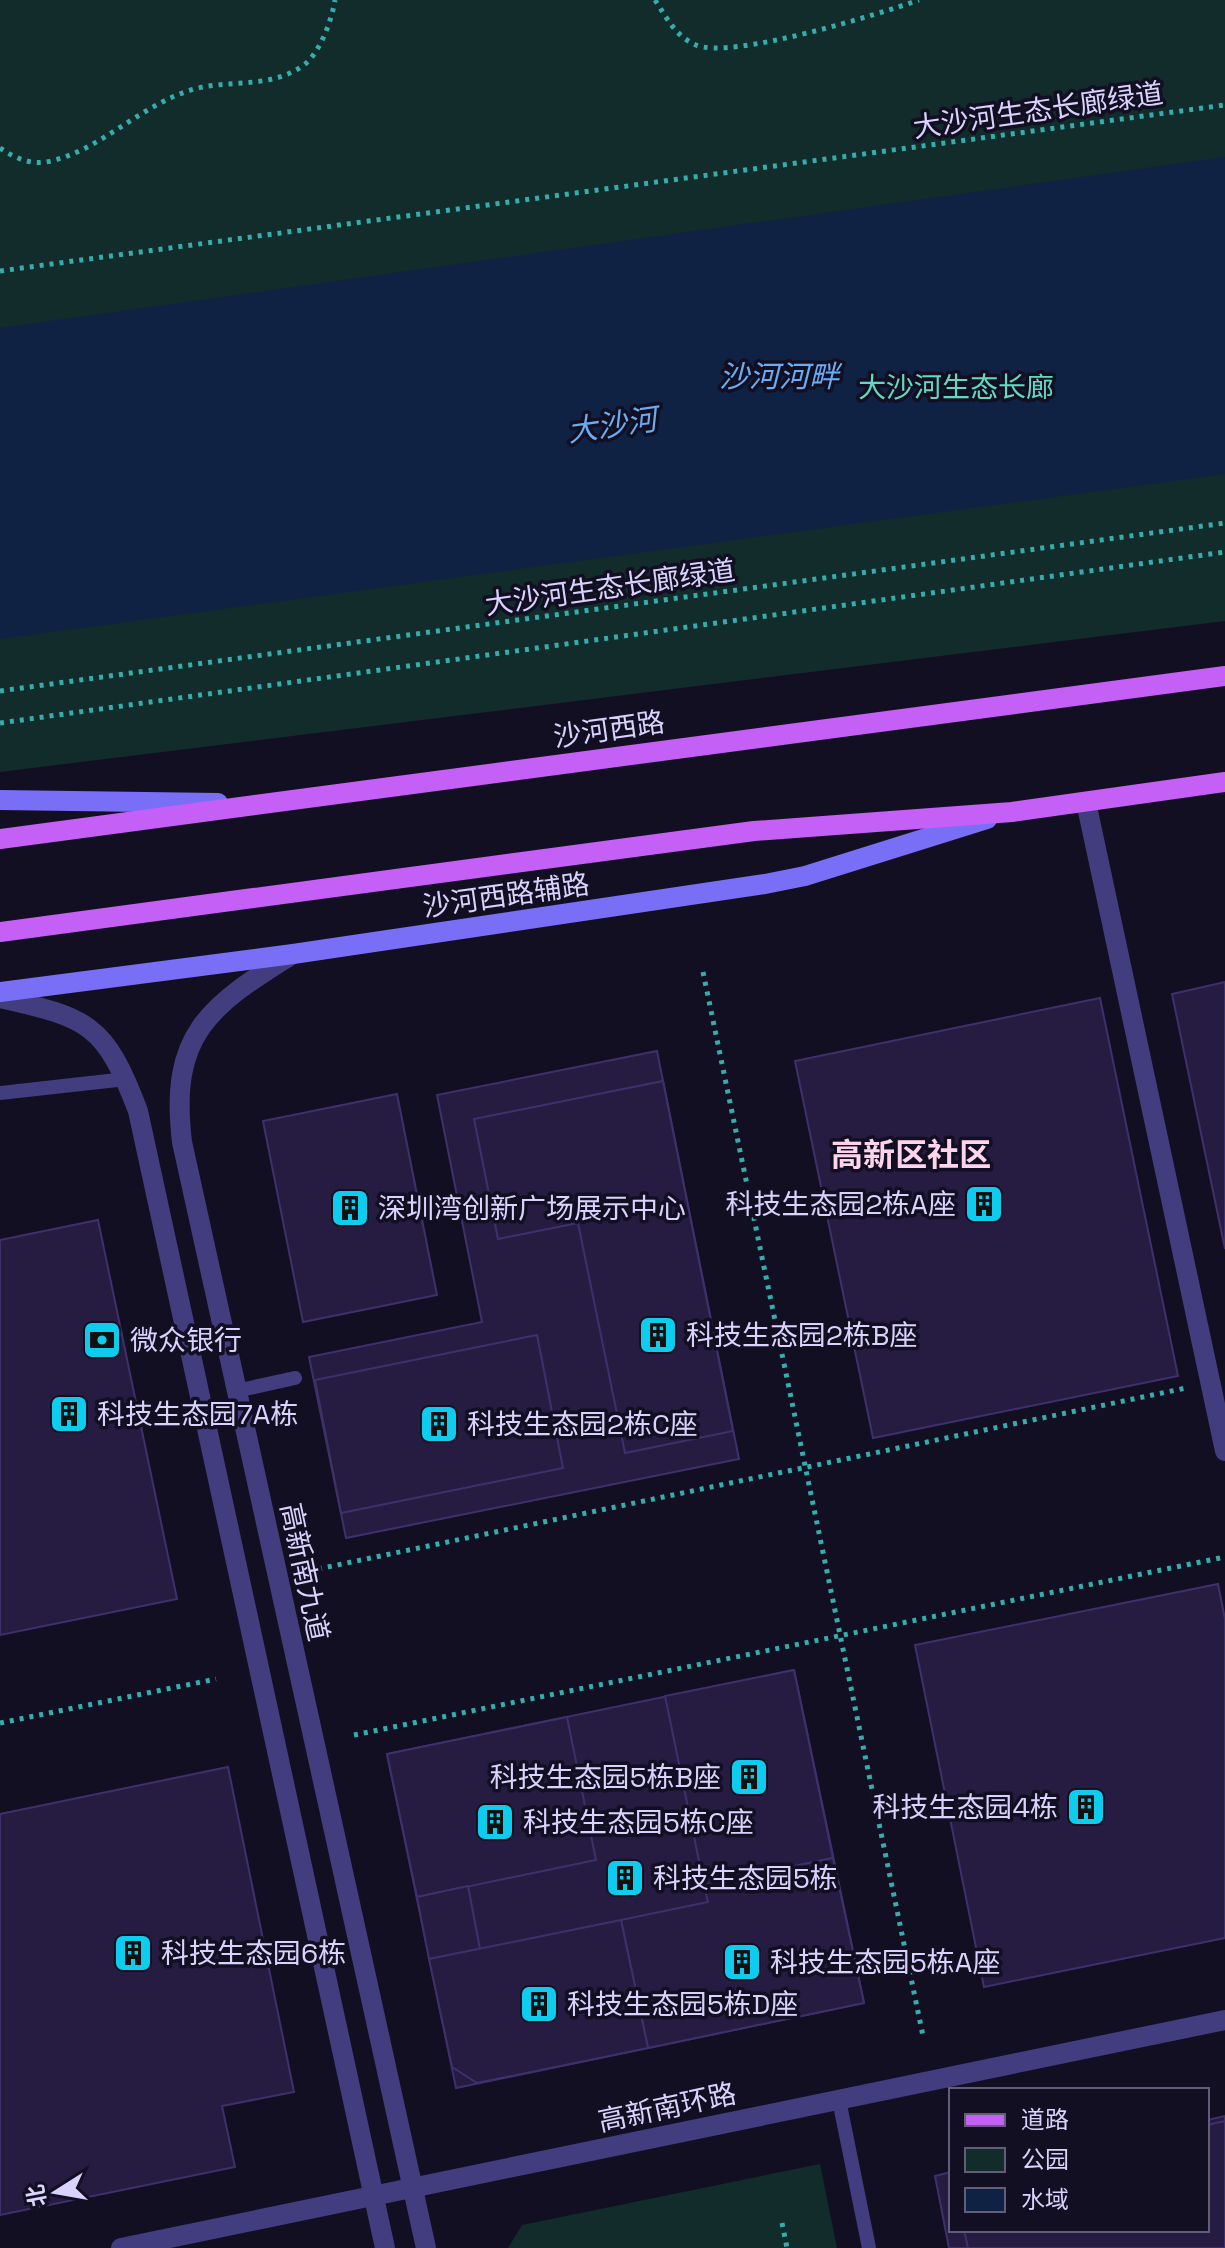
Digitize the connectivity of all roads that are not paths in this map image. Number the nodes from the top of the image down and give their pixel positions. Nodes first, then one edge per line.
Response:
1 (1225, 676) edge
2 (1225, 782) edge
3 (0, 800) edge
4 (290, 800) junction
5 (1086, 802) junction
6 (1012, 812) junction
7 (0, 839) edge
8 (0, 932) edge
9 (293, 954) junction
10 (0, 995) edge
11 (126, 1079) junction
12 (0, 1093) edge
13 (295, 1378) dead end
14 (236, 1391) junction
15 (1225, 1451) edge
16 (1225, 2020) edge
17 (839, 2100) junction
18 (413, 2188) junction
19 (374, 2195) junction
20 (121, 2248) edge
21 (385, 2248) edge
22 (426, 2248) edge
23 (869, 2248) edge

1 - 4 main road, 沙河西路
2 - 5 main road
3 - 4 main road
4 - 7 main road, 沙河西路
5 - 6 main road
5 - 15 street
6 - 8 main road
6 - 9 main road, 沙河西路辅路
9 - 10 main road, 沙河西路辅路
9 - 14 street, 高新南九道
10 - 11 street
11 - 12 lane
11 - 19 street
13 - 14 lane
14 - 18 street, 高新南九道
16 - 17 street, 高新南环路
17 - 18 street, 高新南环路
17 - 23 lane
18 - 19 street, 高新南环路
18 - 22 street, 高新南九道
19 - 20 street, 高新南环路
19 - 21 street

